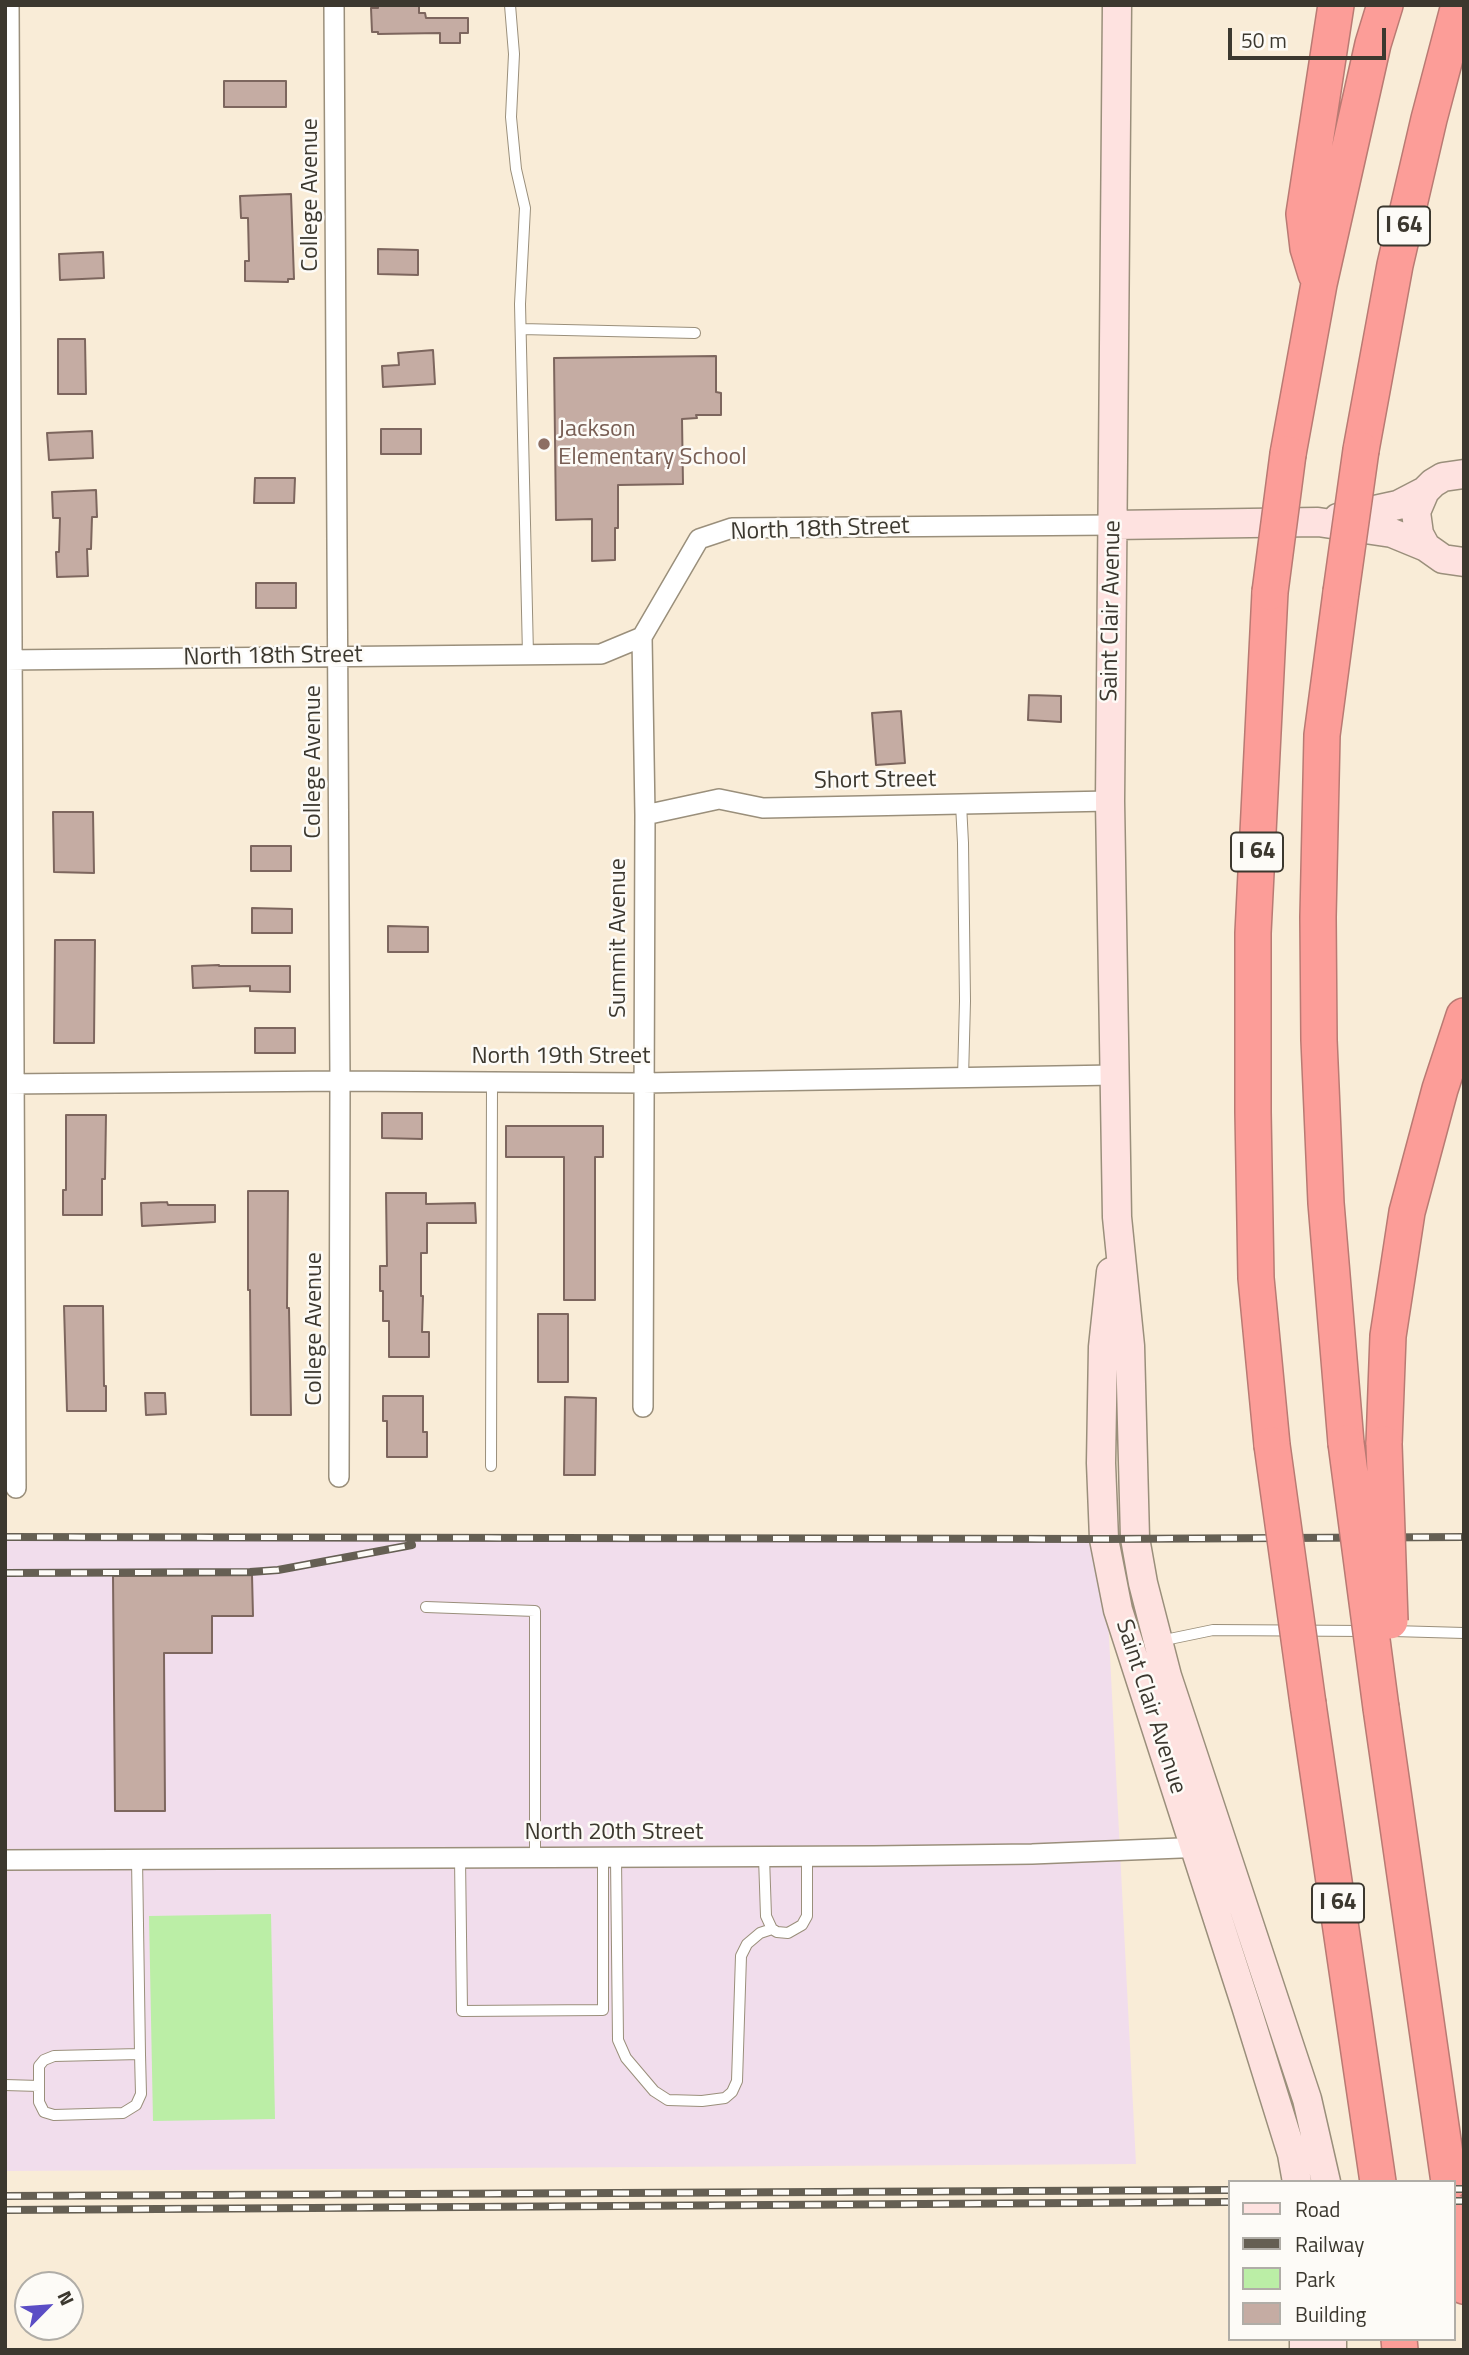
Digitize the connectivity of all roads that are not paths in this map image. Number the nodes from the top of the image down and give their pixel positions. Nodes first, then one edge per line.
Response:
1 (9, 5) edge
2 (334, 5) edge
3 (510, 5) edge
4 (1117, 5) edge
5 (1336, 5) edge
6 (1385, 5) edge
7 (1459, 5) edge
8 (1319, 284) junction
9 (521, 329) junction
10 (695, 334) dead end
11 (1464, 474) edge
12 (1425, 491) junction
13 (1318, 522) junction
14 (1113, 525) junction
15 (1426, 547) junction
16 (1464, 562) edge
17 (642, 637) junction
18 (528, 655) junction
19 (338, 657) junction
20 (9, 660) edge
21 (1110, 801) junction
22 (961, 804) junction
23 (645, 815) junction
24 (1464, 1016) edge
25 (1115, 1075) junction
26 (963, 1078) junction
27 (340, 1081) junction
28 (492, 1082) junction
29 (643, 1083) junction
30 (9, 1084) edge
31 (643, 1407) dead end
32 (491, 1465) dead end
33 (339, 1477) dead end
34 (16, 1488) dead end
35 (426, 1607) dead end
36 (1464, 1633) edge
37 (1143, 1642) junction
38 (1381, 1708) junction
39 (1209, 1846) junction
40 (764, 1857) junction
41 (807, 1857) junction
42 (460, 1858) junction
43 (535, 1858) junction
44 (609, 1858) junction
45 (5, 1860) edge
46 (137, 1860) junction
47 (772, 1929) junction
48 (140, 2054) junction
49 (5, 2085) edge
50 (39, 2086) junction
51 (1297, 2180) edge
52 (1326, 2180) edge
53 (1378, 2180) edge
54 (1449, 2180) edge
55 (1455, 2226) edge
56 (1463, 2278) edge

1 - 20 street
2 - 19 street, College Avenue
3 - 9 lane
4 - 14 main road, Saint Clair Avenue
5 - 8 highway
6 - 8 highway, I 64
7 - 38 highway, I 64, bridge
8 - 53 highway, I 64, bridge
9 - 10 lane
9 - 18 lane
11 - 12 main road, North 18th Street
12 - 13 main road, North 18th Street
12 - 15 main road
13 - 14 main road, North 18th Street
13 - 15 main road, North 18th Street
14 - 17 street, North 18th Street
14 - 21 main road, Saint Clair Avenue
15 - 16 main road, North 18th Street
17 - 18 street, North 18th Street
17 - 23 street, Summit Avenue
18 - 19 street, North 18th Street
19 - 20 street, North 18th Street
19 - 27 street, College Avenue
20 - 30 street
21 - 22 street, Short Street
21 - 25 main road, Saint Clair Avenue
22 - 23 street, Short Street
22 - 26 lane
23 - 29 street, Summit Avenue
24 - 38 highway, bridge
25 - 26 street, North 19th Street
25 - 37 main road, Saint Clair Avenue
26 - 29 street, North 19th Street
27 - 28 street, North 19th Street
27 - 30 street, North 19th Street
27 - 33 street, College Avenue
28 - 29 street, North 19th Street
28 - 32 lane
29 - 31 street, Summit Avenue
30 - 34 street
35 - 43 lane
36 - 37 lane
37 - 39 main road, Saint Clair Avenue
38 - 54 highway, I 64
39 - 41 street, North 20th Street
39 - 51 main road, Saint Clair Avenue
39 - 52 main road, Saint Clair Avenue
40 - 41 street, North 20th Street
40 - 44 street, North 20th Street
40 - 47 lane
41 - 47 lane
42 - 43 street, North 20th Street
42 - 44 lane
42 - 46 street, North 20th Street
43 - 44 street, North 20th Street
44 - 47 lane
45 - 46 street, North 20th Street
46 - 48 lane
48 - 50 lane
48 - 50 lane
49 - 50 lane
55 - 56 highway

